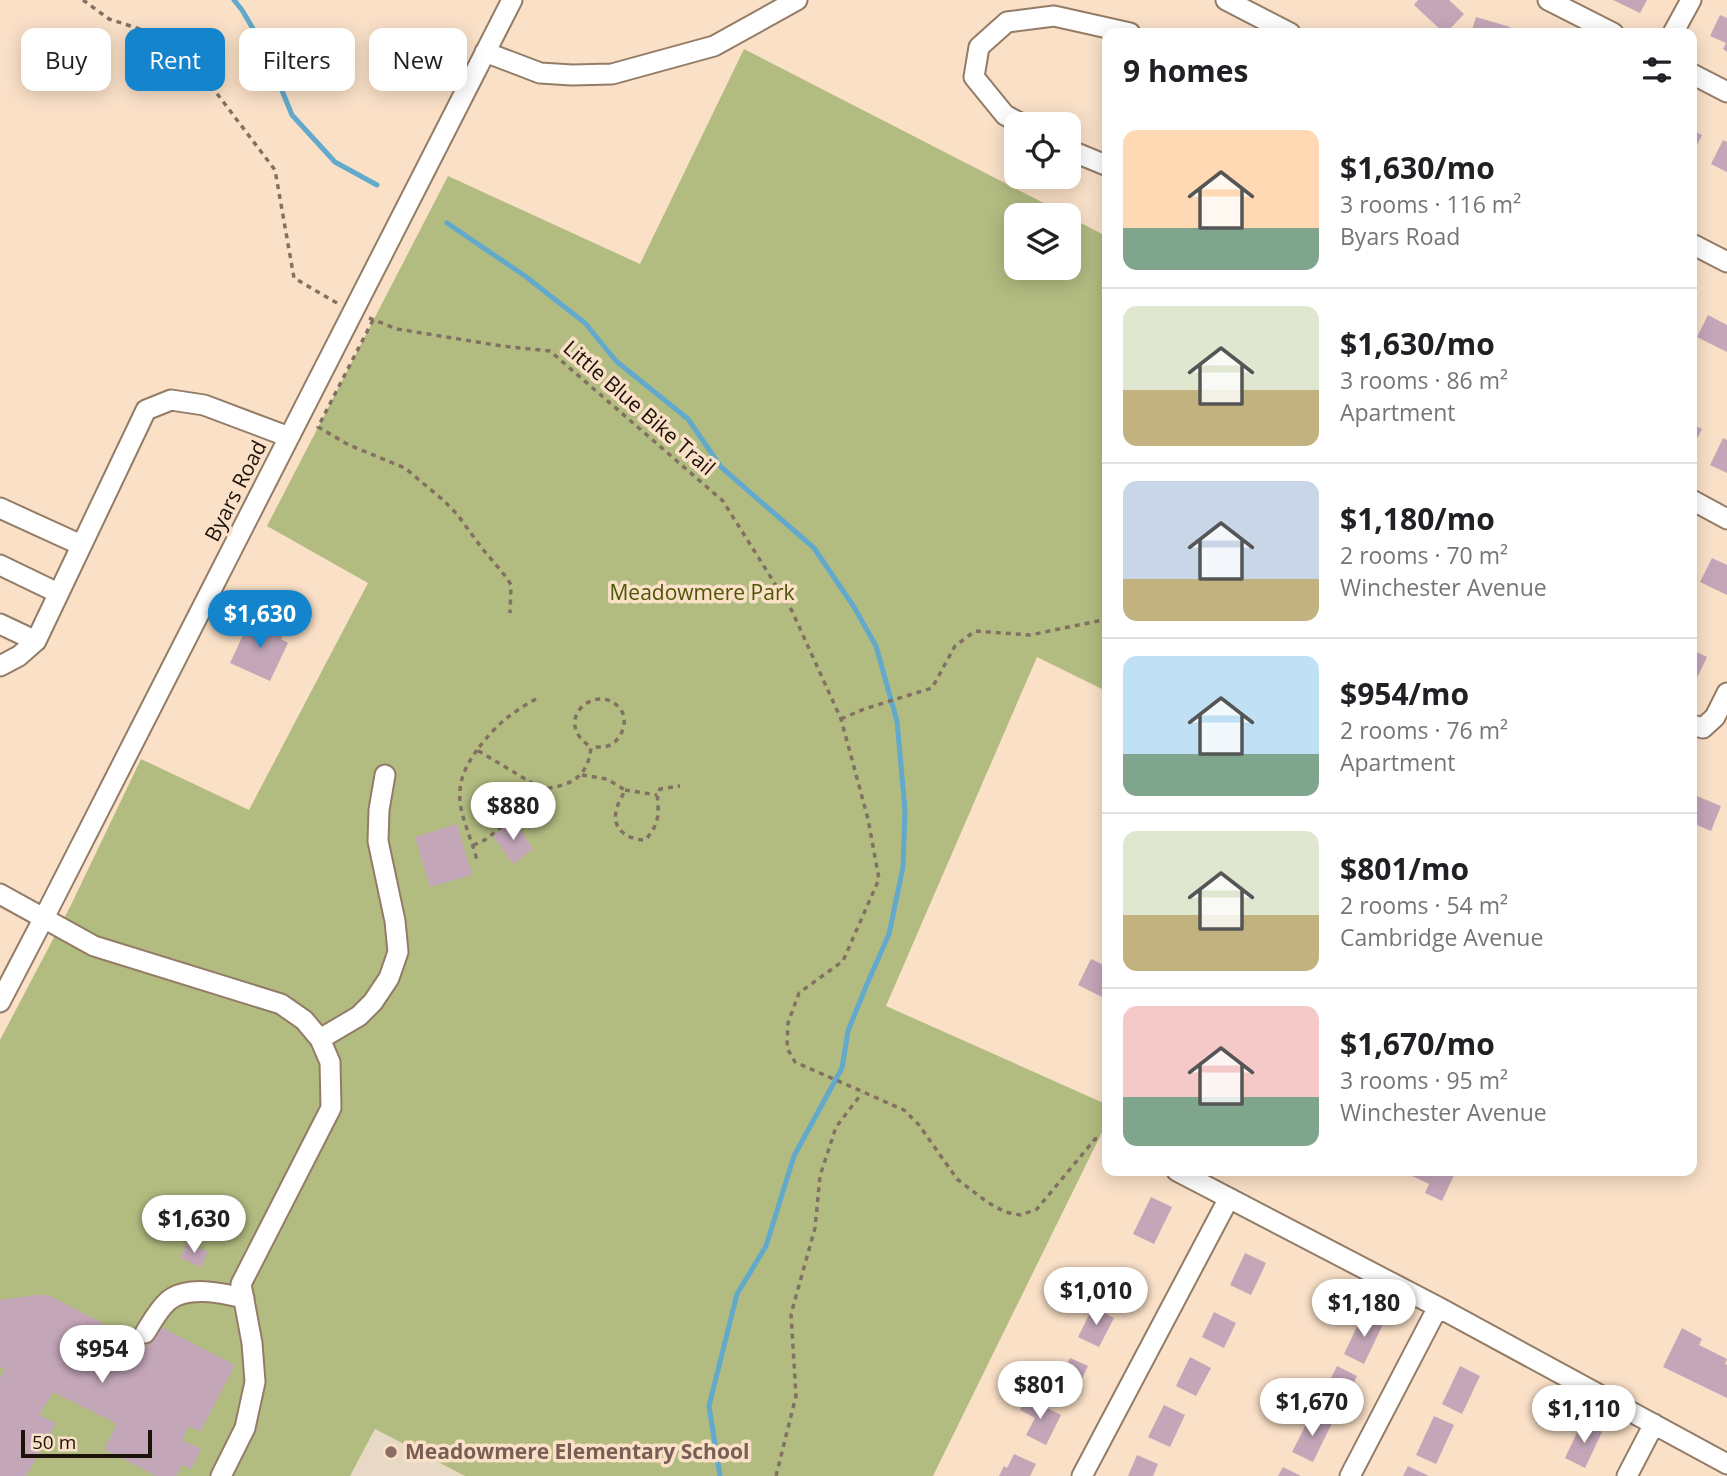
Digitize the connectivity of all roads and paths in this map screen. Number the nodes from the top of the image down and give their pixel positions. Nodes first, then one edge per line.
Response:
1 (83, 0) edge
2 (797, 0) edge
3 (1226, 0) edge
4 (1548, 0) edge
5 (1691, 0) edge
6 (508, 7) edge
7 (1262, 27) edge
8 (1108, 28) edge
9 (1603, 28) edge
10 (1676, 28) edge
11 (485, 52) junction
12 (1697, 77) edge
13 (1727, 92) edge
14 (1004, 114) edge
15 (1081, 155) edge
16 (1102, 164) edge
17 (1697, 247) edge
18 (1727, 262) edge
19 (353, 312) junction
20 (373, 320) junction
21 (289, 437) junction
22 (1697, 503) edge
23 (0, 508) edge
24 (1727, 519) edge
25 (81, 545) junction
26 (0, 565) edge
27 (58, 593) junction
28 (510, 612) dead end
29 (1102, 620) edge
30 (0, 624) edge
31 (36, 640) junction
32 (0, 666) edge
33 (1727, 693) edge
34 (536, 699) dead end
35 (841, 719) junction
36 (1698, 727) edge
37 (591, 747) junction
38 (477, 750) junction
39 (385, 775) dead end
40 (582, 775) junction
41 (680, 786) dead end
42 (542, 789) junction
43 (625, 790) junction
44 (657, 795) junction
45 (473, 845) junction
46 (477, 860) dead end
47 (0, 894) edge
48 (44, 918) junction
49 (0, 1002) edge
50 (320, 1039) junction
51 (862, 1093) junction
52 (1102, 1137) edge
53 (1187, 1176) edge
54 (1229, 1198) junction
55 (244, 1297) junction
56 (1438, 1307) junction
57 (145, 1333) dead end
58 (1654, 1424) junction
59 (1727, 1464) edge
60 (222, 1476) edge
61 (776, 1476) edge
62 (1082, 1476) edge
63 (1350, 1476) edge
64 (1627, 1476) edge

1 - 19 path, Little Blue Bike Trail
2 - 11 street
3 - 7 street
4 - 9 street
5 - 10 street
6 - 11 street, Byars Road
8 - 14 street
11 - 19 street, Byars Road
12 - 13 street
15 - 16 street
17 - 18 street
19 - 20 path, Little Blue Bike Trail
19 - 21 street, Byars Road
20 - 28 path
20 - 35 path, Little Blue Bike Trail
21 - 25 street
21 - 48 street, Byars Road
22 - 24 street
23 - 25 street
25 - 27 street
26 - 27 street
27 - 31 street
29 - 35 path
30 - 31 street
31 - 32 street
33 - 36 street
34 - 38 path
35 - 51 path, Little Blue Bike Trail
37 - 37 path
37 - 40 path
38 - 42 path
38 - 45 path
39 - 50 street
40 - 42 path
40 - 43 path
41 - 44 path
42 - 45 path
43 - 44 path
43 - 44 path
45 - 46 path
47 - 48 street
48 - 49 street, Byars Road
48 - 50 street
50 - 55 street
51 - 52 path, Little Blue Bike Trail
51 - 61 path
53 - 54 street
54 - 56 street
54 - 62 street
55 - 57 street
55 - 60 street
56 - 58 street
56 - 63 street
58 - 59 street
58 - 64 street

